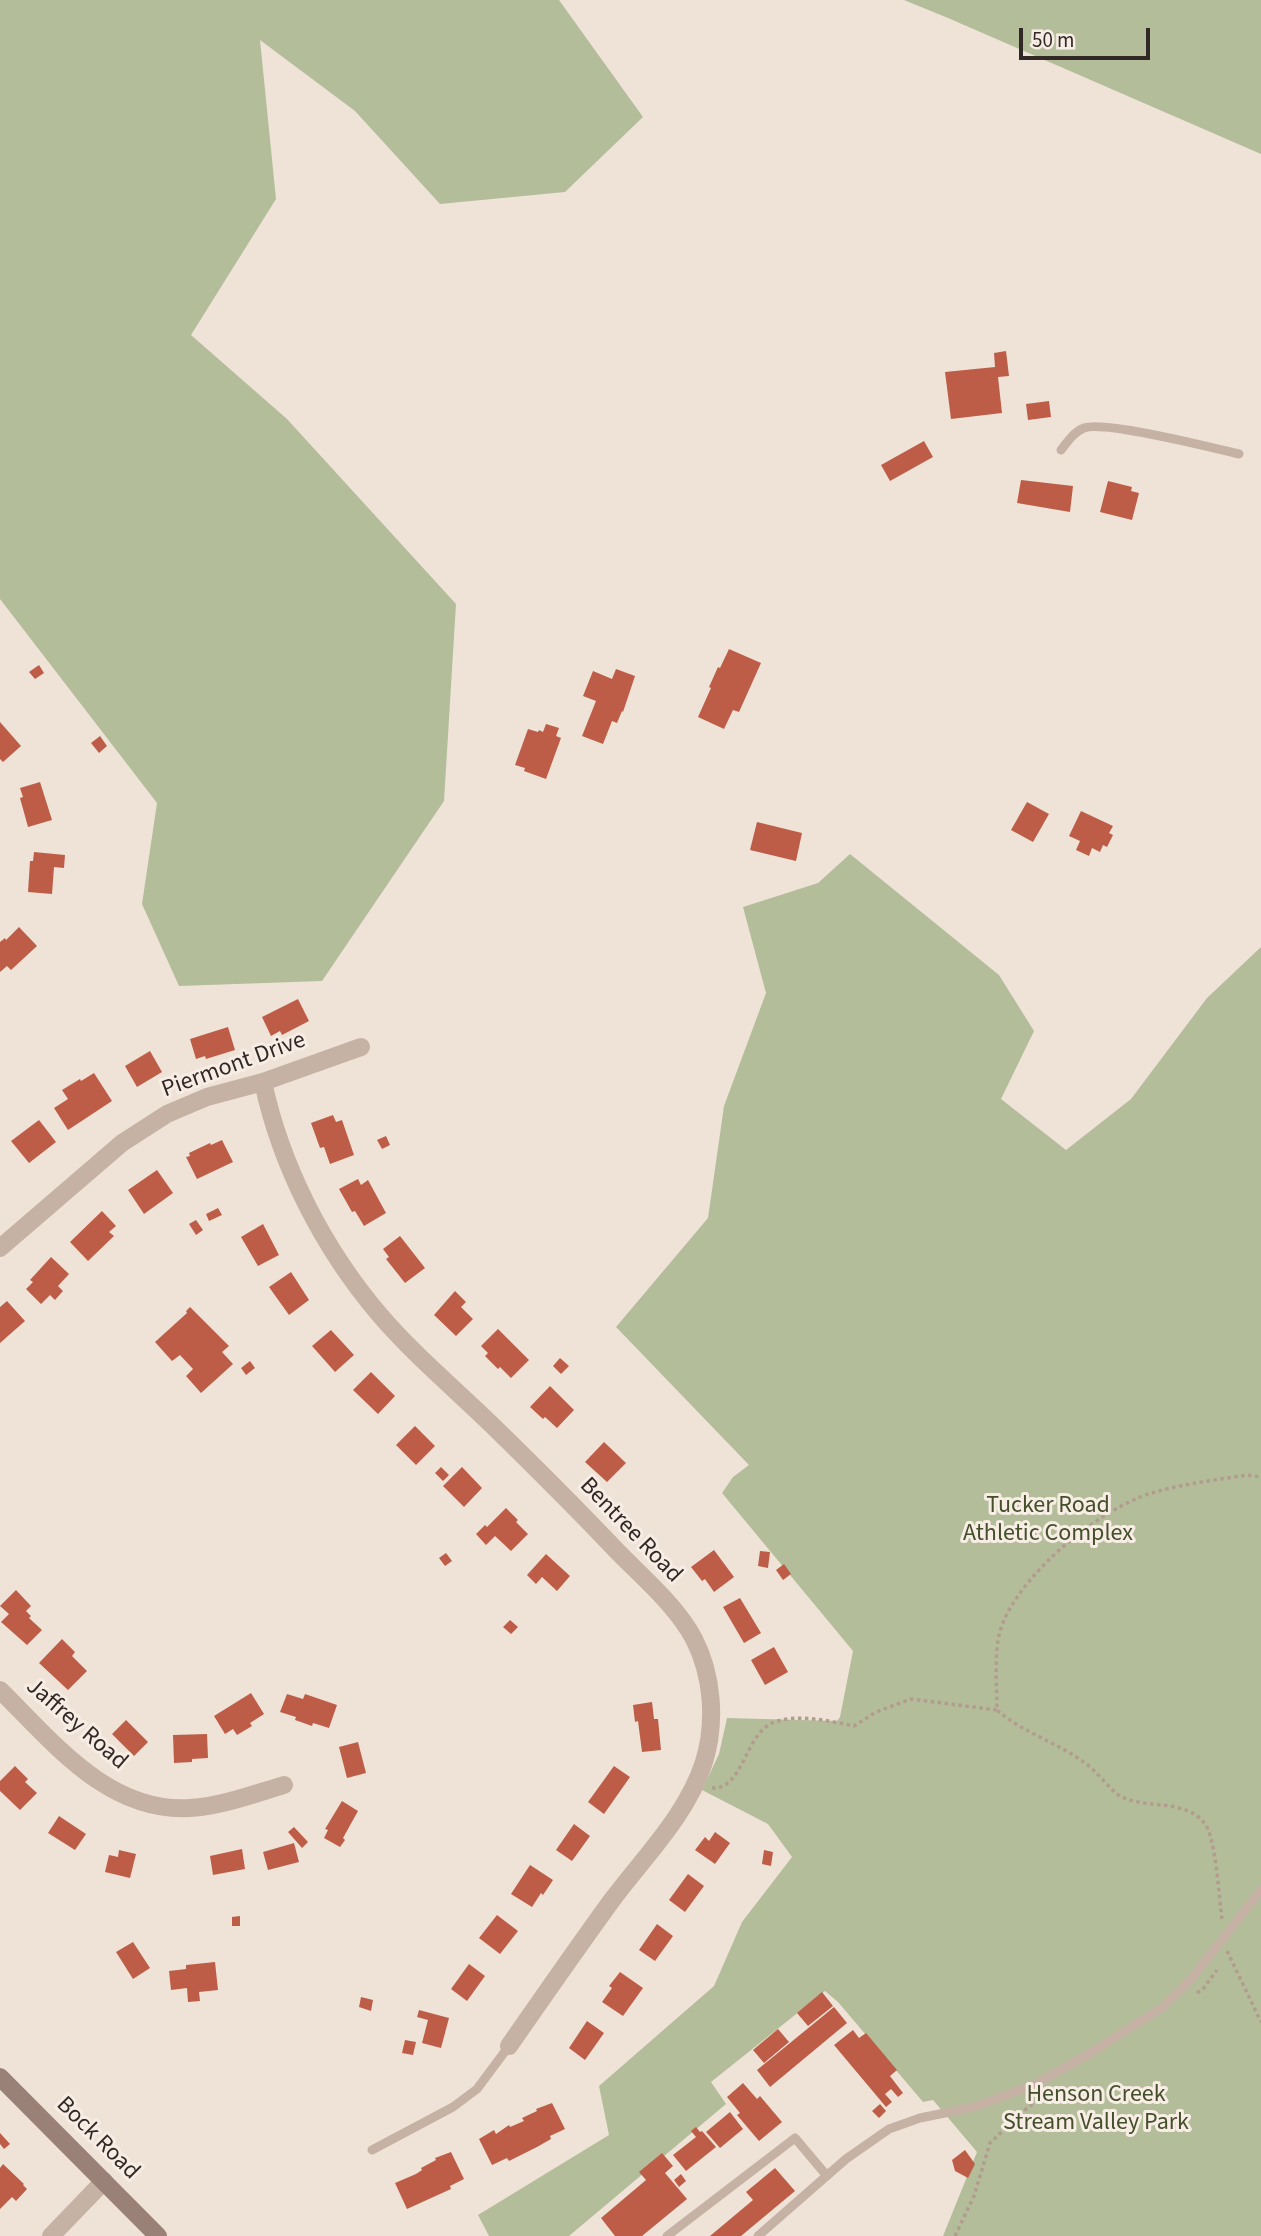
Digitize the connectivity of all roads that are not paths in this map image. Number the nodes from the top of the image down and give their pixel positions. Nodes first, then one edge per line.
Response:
1 (1061, 450) dead end
2 (1239, 454) dead end
3 (361, 1047) dead end
4 (262, 1082) junction
5 (0, 1248) edge
6 (0, 1690) edge
7 (284, 1785) dead end
8 (1261, 1890) edge
9 (509, 2046) joint
10 (0, 2077) edge
11 (372, 2150) dead end
12 (827, 2176) junction
13 (104, 2181) junction
14 (51, 2236) edge
15 (158, 2236) edge
16 (667, 2236) edge
17 (758, 2236) edge

1 - 2 lane
3 - 4 street, Piermont Drive
4 - 5 street, Piermont Drive
4 - 9 street, Bentree Road
6 - 7 street, Jaffrey Road
8 - 12 lane
9 - 11 lane
10 - 13 main road, Bock Road
12 - 16 lane
12 - 17 lane
13 - 14 street
13 - 15 main road, Bock Road

